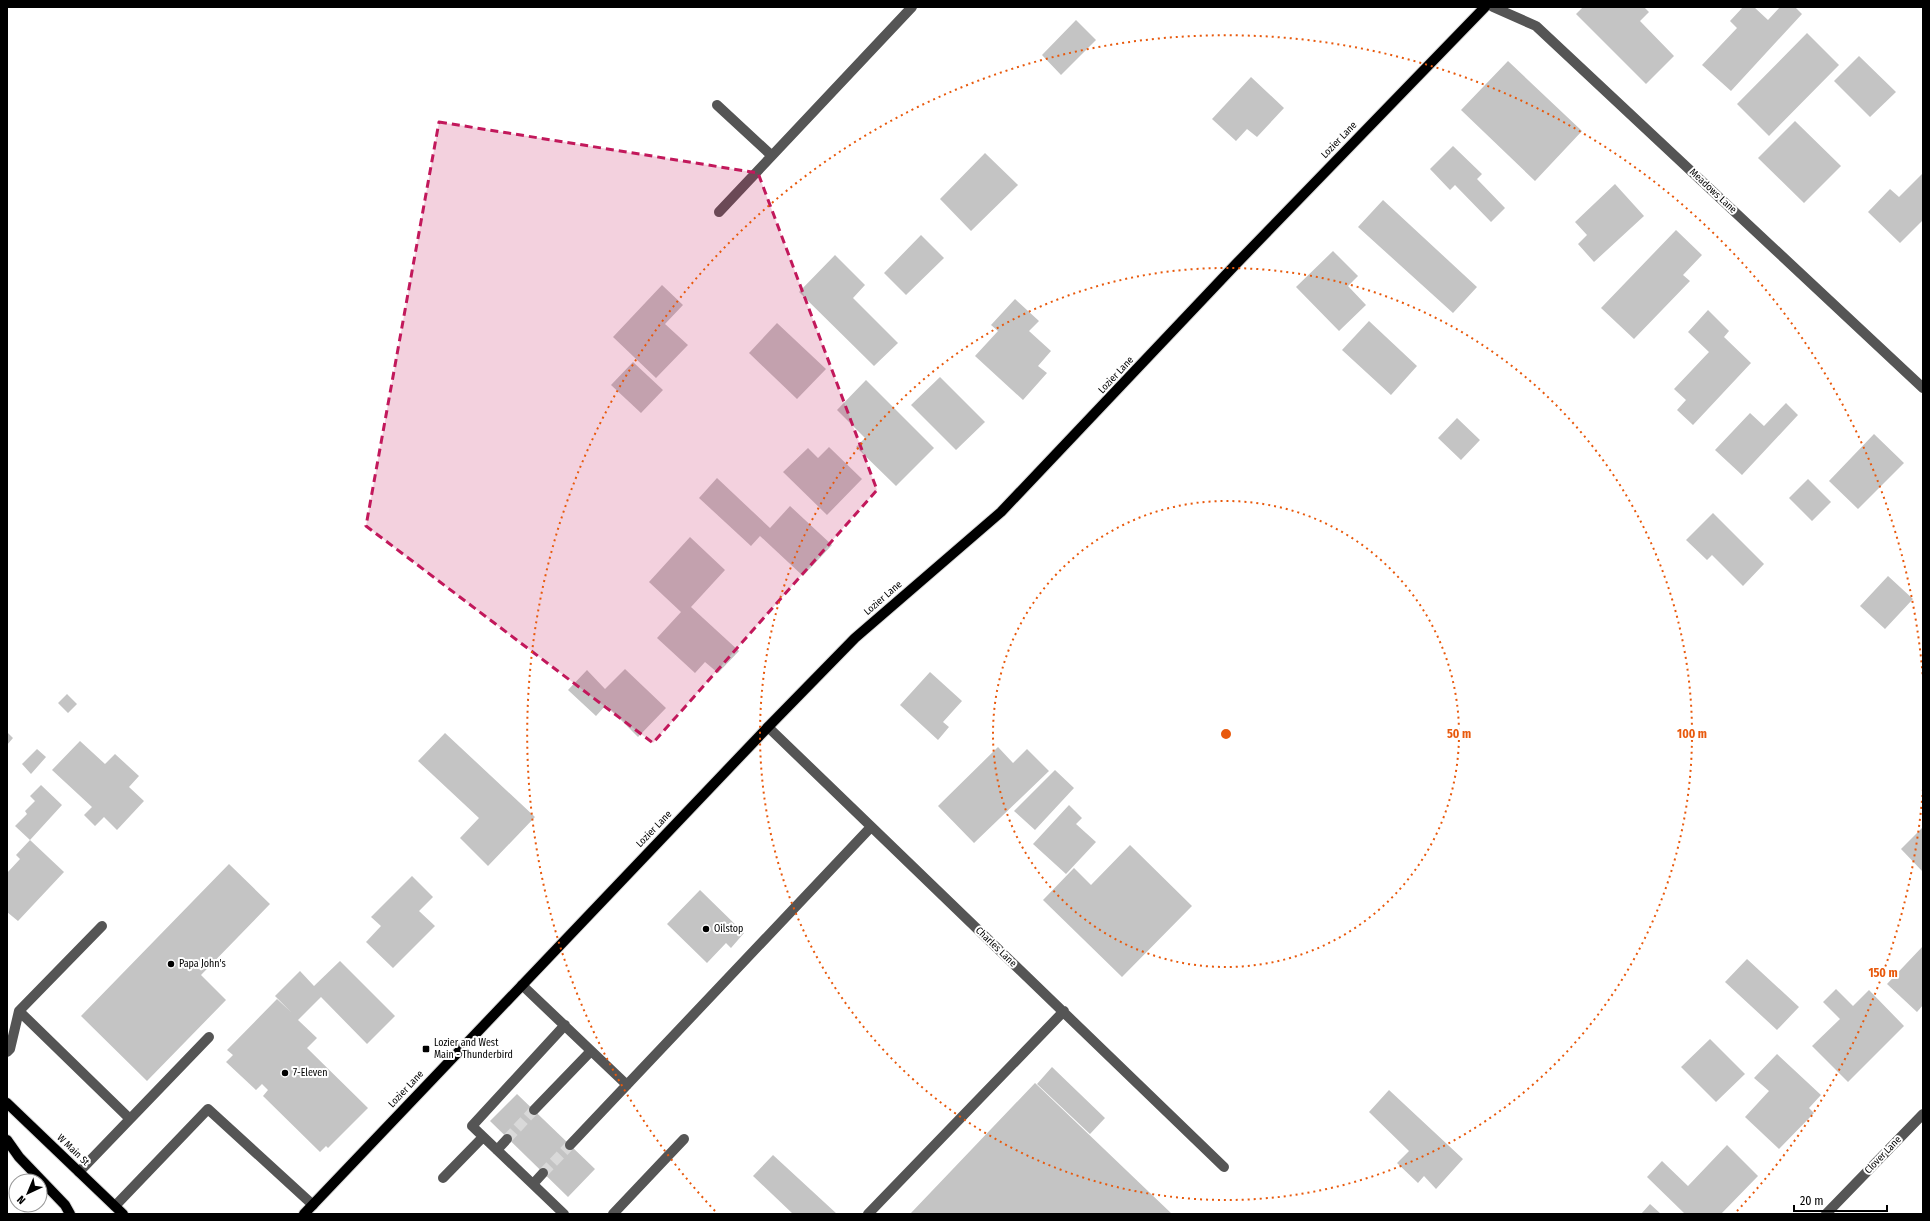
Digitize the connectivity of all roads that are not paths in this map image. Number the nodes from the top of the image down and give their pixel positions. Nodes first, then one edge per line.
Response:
1 (912, 7) edge
2 (1485, 7) edge
3 (1494, 7) edge
4 (717, 105) dead end
5 (771, 155) junction
6 (719, 212) dead end
7 (1923, 388) edge
8 (768, 727) junction
9 (871, 827) junction
10 (102, 926) dead end
11 (522, 985) junction
12 (19, 1011) junction
13 (1064, 1012) junction
14 (565, 1026) junction
15 (209, 1037) dead end
16 (591, 1051) junction
17 (7, 1052) edge
18 (627, 1085) junction
19 (7, 1103) edge
20 (534, 1110) tunnel mouth
21 (1923, 1114) edge
22 (130, 1119) junction
23 (483, 1137) junction
24 (507, 1138) tunnel mouth
25 (684, 1139) dead end
26 (7, 1140) edge
27 (570, 1145) tunnel mouth
28 (497, 1150) junction
29 (1224, 1167) dead end
30 (79, 1172) junction
31 (543, 1173) tunnel mouth
32 (443, 1178) dead end
33 (532, 1184) junction
34 (313, 1205) junction
35 (115, 1206) junction
36 (70, 1214) edge
37 (123, 1214) edge
38 (304, 1214) edge
39 (564, 1214) edge
40 (613, 1214) edge
41 (868, 1214) edge
42 (1826, 1214) edge

1 - 5 street
2 - 8 main road, Lozier Lane
3 - 7 street, Meadows Lane
4 - 5 street
5 - 6 street
8 - 9 street, Charles Lane
8 - 11 main road, Lozier Lane
9 - 13 street, Charles Lane
9 - 18 street
10 - 12 street
11 - 14 street
11 - 34 main road, Lozier Lane
12 - 17 street
12 - 22 street
13 - 29 street, Charles Lane
13 - 41 street
14 - 16 street
14 - 23 street
15 - 22 street
16 - 18 street
16 - 20 street
18 - 27 street
19 - 30 main road, W Main St
21 - 42 street, Clover Lane
22 - 30 street
23 - 28 street
23 - 32 street
24 - 28 street
25 - 40 street
26 - 36 main road
28 - 33 street
30 - 35 main road, W Main St
31 - 33 street
33 - 39 street
34 - 35 street
34 - 38 main road, Lozier Lane
35 - 37 main road, W Main St

